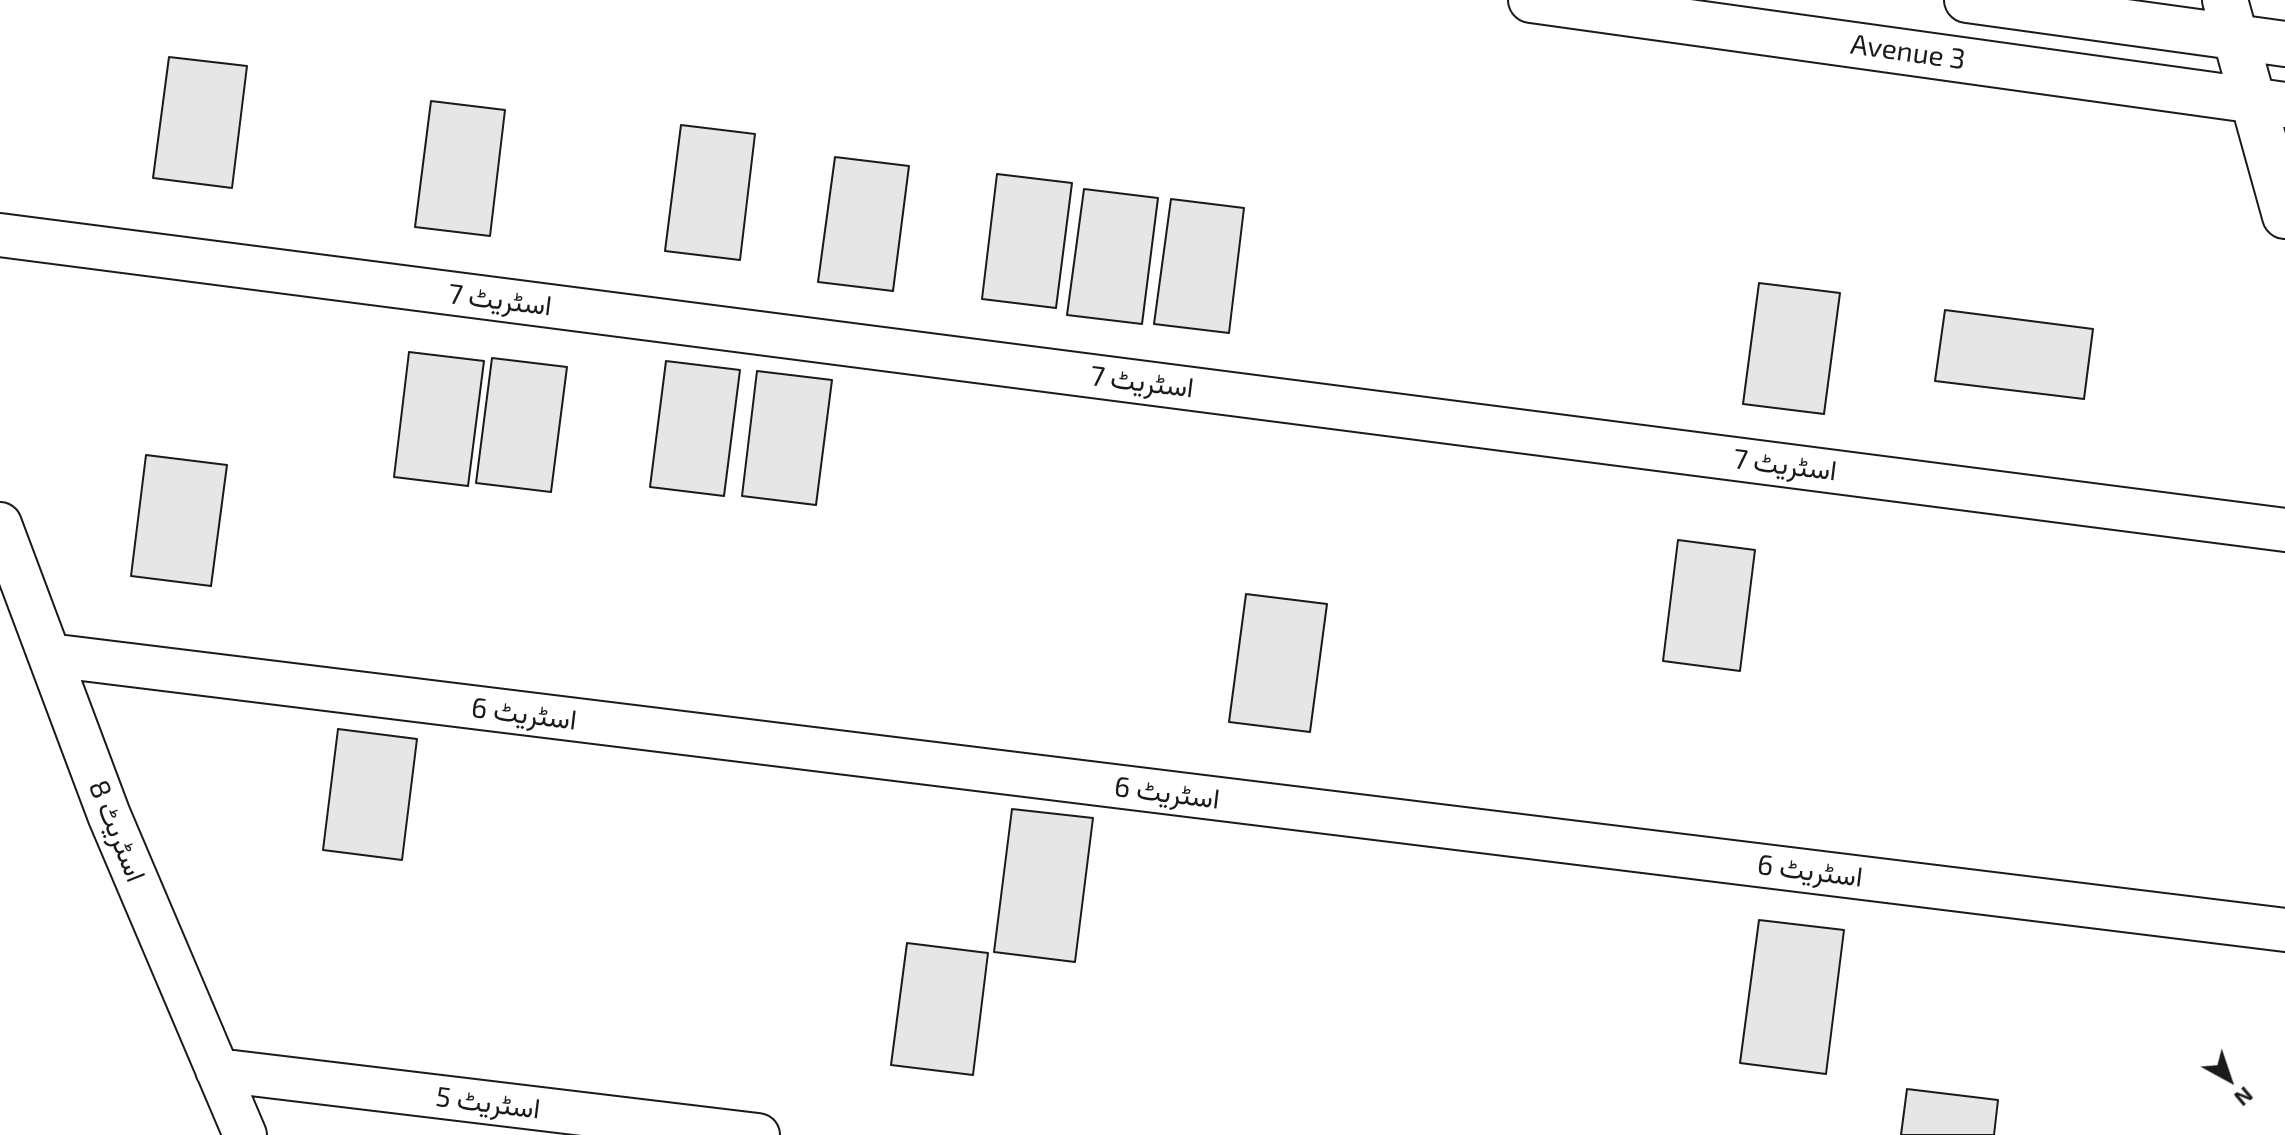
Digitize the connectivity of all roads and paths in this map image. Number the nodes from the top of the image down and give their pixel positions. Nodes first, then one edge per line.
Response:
1 (1531, 0) edge
2 (1967, 0) edge
3 (2231, 19) edge
4 (2285, 44) edge
5 (2268, 102) edge
6 (2285, 216) edge
7 (0, 235) edge
8 (0, 524) edge
9 (2285, 530) edge
10 (49, 655) junction
11 (2285, 930) edge
12 (217, 1070) junction
13 (245, 1135) edge
14 (758, 1135) edge

1 - 5 main road, Avenue 3
2 - 3 main road
3 - 4 main road
3 - 5 main road
5 - 6 main road
7 - 9 street, اسٹریٹ 7
8 - 10 street, اسٹریٹ 8
10 - 11 street, اسٹریٹ 6
10 - 12 street, اسٹریٹ 8
12 - 13 street, اسٹریٹ 8
12 - 14 street, اسٹریٹ 5

